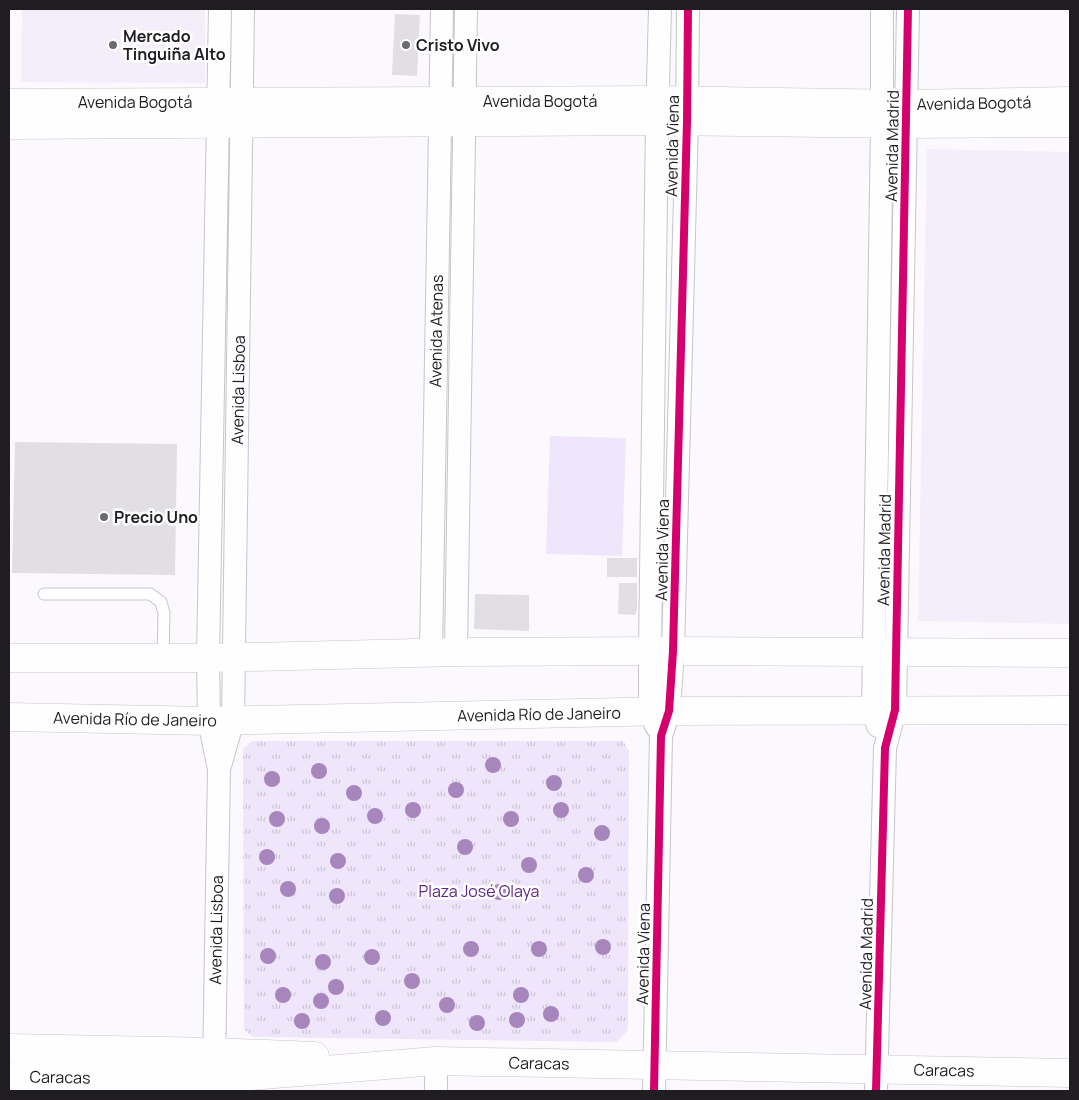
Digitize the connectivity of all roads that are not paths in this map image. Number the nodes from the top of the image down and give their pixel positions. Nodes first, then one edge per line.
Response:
1 (220, 9) edge
2 (243, 9) edge
3 (442, 9) edge
4 (466, 9) edge
5 (660, 9) edge
6 (688, 9) edge
7 (882, 9) edge
8 (908, 9) edge
9 (1070, 101) edge
10 (9, 103) edge
11 (657, 110) junction
12 (687, 111) junction
13 (452, 112) junction
14 (229, 113) junction
15 (894, 114) junction
16 (1070, 123) edge
17 (9, 125) edge
18 (44, 594) dead end
19 (662, 651) junction
20 (443, 652) junction
21 (885, 652) junction
22 (1070, 654) edge
23 (221, 657) junction
24 (9, 658) edge
25 (163, 658) junction
26 (1070, 710) edge
27 (660, 711) junction
28 (884, 711) junction
29 (9, 717) edge
30 (221, 720) junction
31 (9, 1048) edge
32 (214, 1052) junction
33 (436, 1062) junction
34 (1070, 1073) edge
35 (9, 1076) edge
36 (654, 1078) edge
37 (877, 1080) edge
38 (214, 1085) edge
39 (436, 1091) edge

1 - 14 street, Avenida Lisboa
2 - 14 street, Avenida Lisboa
3 - 13 street, Avenida Atenas
4 - 13 street, Avenida Atenas
5 - 11 street, Avenida Viena
6 - 12 street, Avenida Viena
7 - 15 street, Avenida Madrid
8 - 15 street, Avenida Madrid
9 - 15 street, Avenida Bogotá
10 - 14 street, Avenida Bogotá
11 - 12 street, Avenida Bogotá
11 - 13 street, Avenida Bogotá
11 - 19 street, Avenida Viena
12 - 15 street, Avenida Bogotá
12 - 19 street, Avenida Viena
13 - 14 street, Avenida Bogotá
13 - 20 street, Avenida Atenas
14 - 17 street, Avenida Bogotá
14 - 23 street, Avenida Lisboa
15 - 16 street, Avenida Bogotá
15 - 21 street, Avenida Madrid
18 - 25 lane
19 - 20 street
19 - 21 street
19 - 27 street, Avenida Viena
20 - 23 street
21 - 22 street
21 - 28 street, Avenida Madrid
23 - 25 street
23 - 30 street, Avenida Lisboa
24 - 25 street
26 - 28 street, Avenida Río de Janeiro
27 - 28 street, Avenida Río de Janeiro
27 - 30 street, Avenida Río de Janeiro
27 - 36 street, Avenida Viena
28 - 37 street, Avenida Madrid
29 - 30 street, Avenida Río de Janeiro
30 - 32 street, Avenida Lisboa
31 - 32 street
32 - 33 street
32 - 38 street, Avenida Lisboa
33 - 36 street, Caracas
33 - 38 street, Caracas
33 - 39 street
34 - 37 street, Caracas
35 - 38 street, Caracas
36 - 37 street, Caracas

